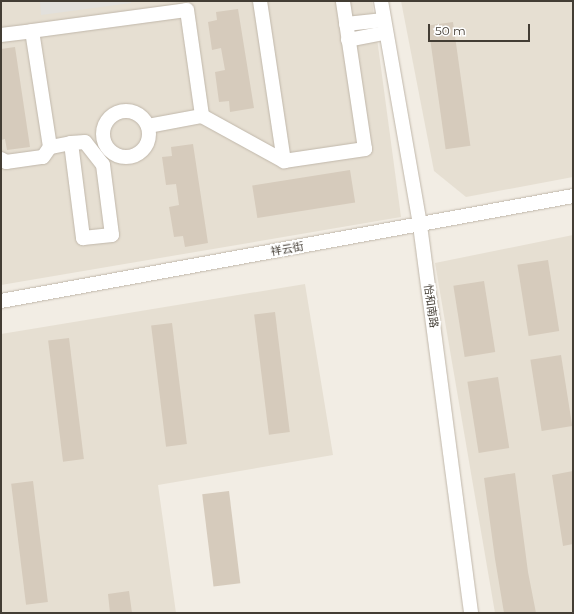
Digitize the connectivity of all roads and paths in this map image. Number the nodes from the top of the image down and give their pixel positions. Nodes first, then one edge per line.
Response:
1 (260, 1) edge
2 (343, 1) edge
3 (381, 1) edge
4 (346, 24) junction
5 (385, 26) junction
6 (32, 31) junction
7 (1, 35) edge
8 (348, 40) junction
9 (202, 116) junction
10 (148, 126) junction
11 (71, 143) junction
12 (104, 143) junction
13 (50, 147) junction
14 (93, 152) junction
15 (1, 159) edge
16 (284, 161) junction
17 (573, 196) edge
18 (420, 225) junction
19 (1, 301) edge
20 (471, 613) edge

1 - 16 street
2 - 4 street
3 - 5 street, 怡和南路
4 - 5 street
4 - 8 street
5 - 8 street
5 - 18 street, 怡和南路
6 - 7 street
6 - 9 street
6 - 13 street
8 - 16 street
9 - 10 street
9 - 16 street
10 - 12 street
10 - 12 street
11 - 13 street
11 - 14 street
11 - 14 street
12 - 14 street
13 - 15 street
17 - 18 street, 祥云街
18 - 19 street, 祥云街
18 - 20 street, 怡和南路

